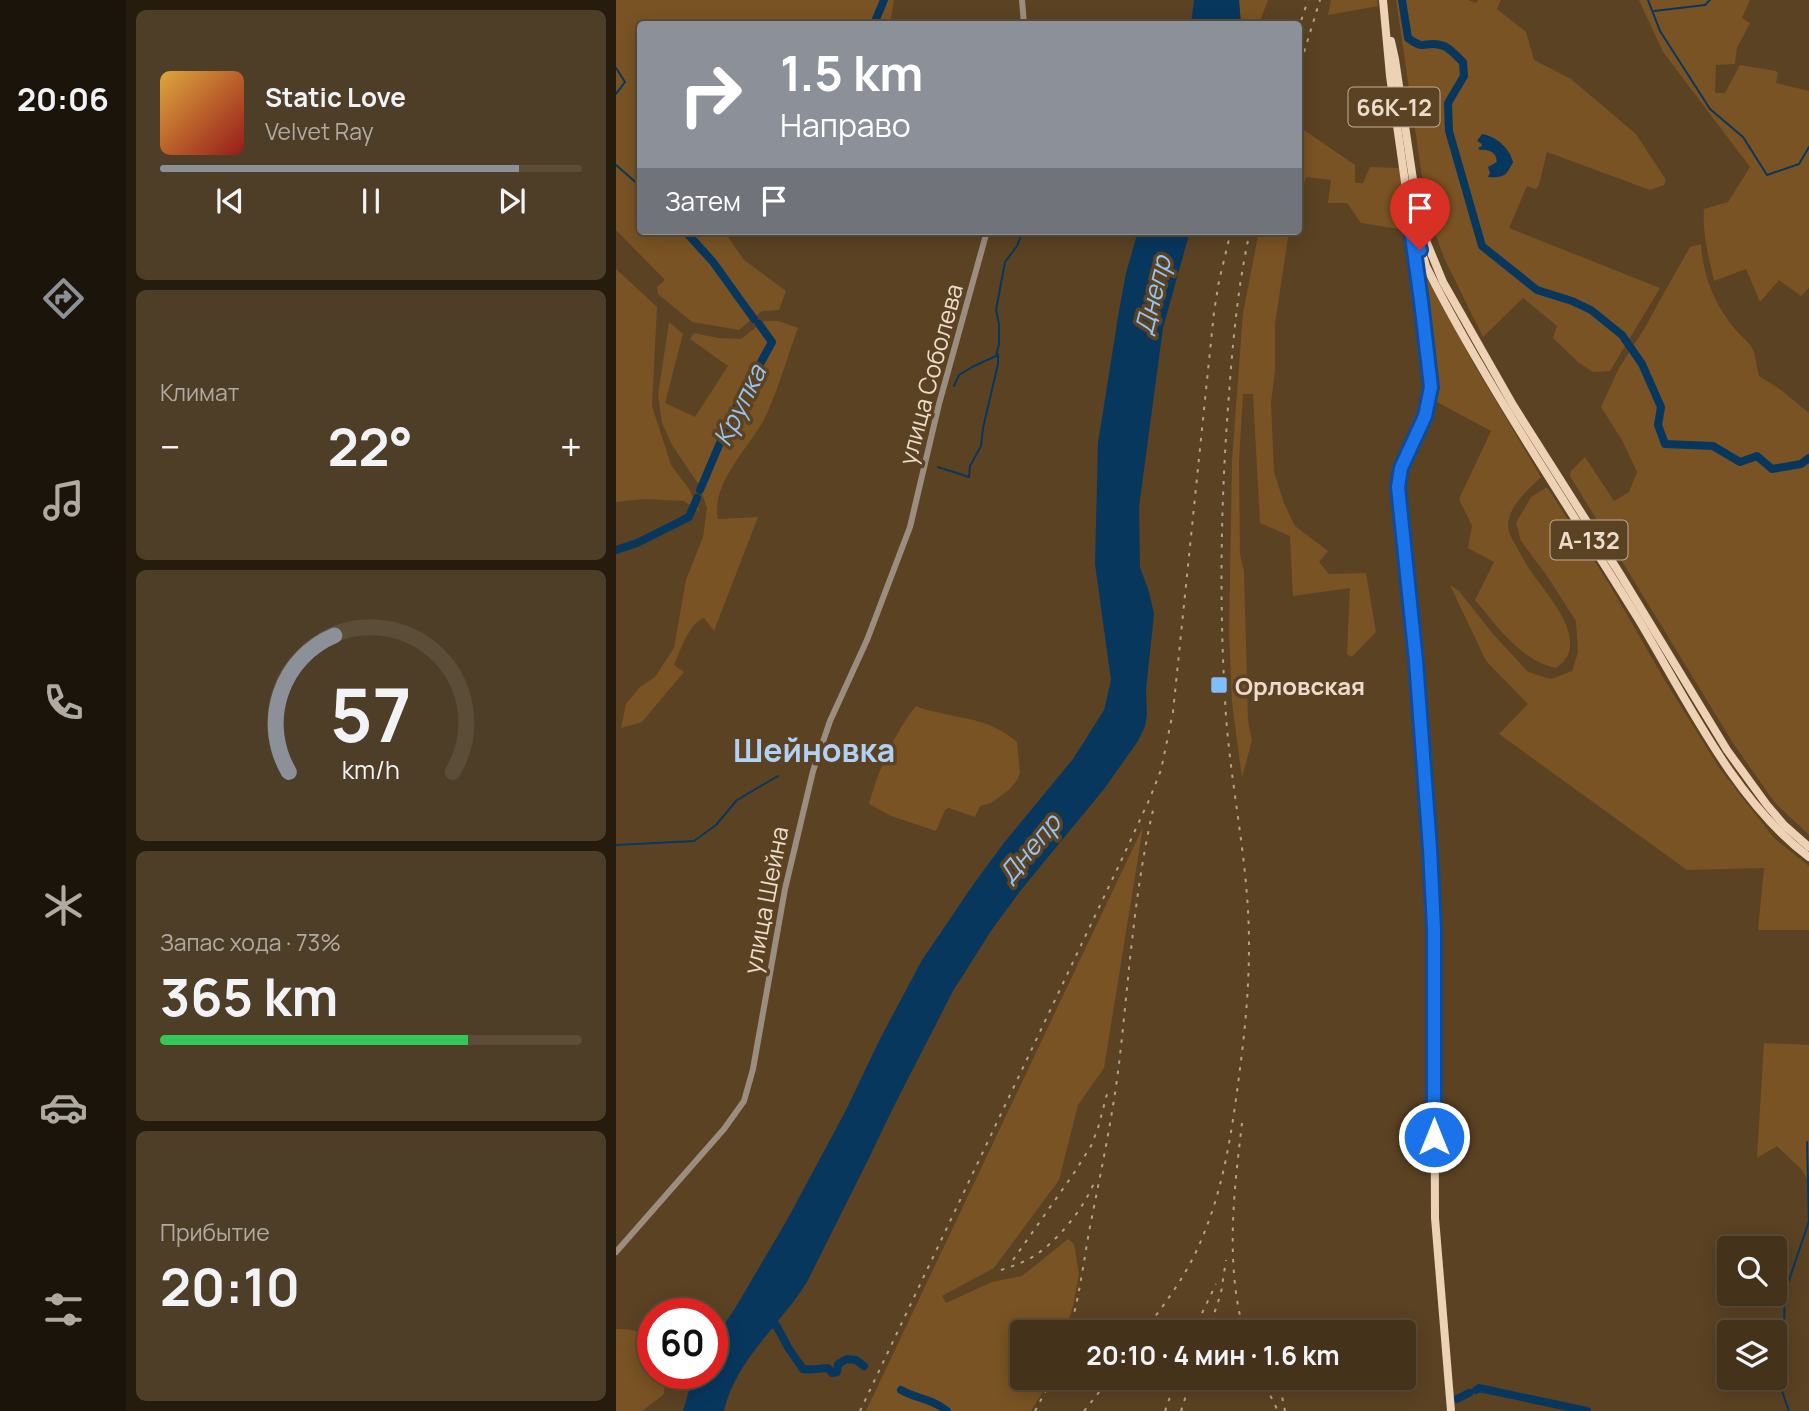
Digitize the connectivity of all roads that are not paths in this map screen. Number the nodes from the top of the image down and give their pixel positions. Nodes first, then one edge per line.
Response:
1 (1022, 0) edge
2 (1383, 0) edge
3 (1385, 14) junction
4 (1024, 21) edge
5 (1407, 200) junction
6 (986, 235) edge
7 (910, 527) joint
8 (1809, 847) edge
9 (1809, 857) edge
10 (616, 1252) edge
11 (1451, 1411) edge

1 - 4 street
2 - 3 main road
3 - 5 main road, 66К-12
3 - 8 main road, А-132
5 - 9 main road, А-132
5 - 11 main road, 66К-12
6 - 7 street, улица Соболева
7 - 10 street, улица Шейна

